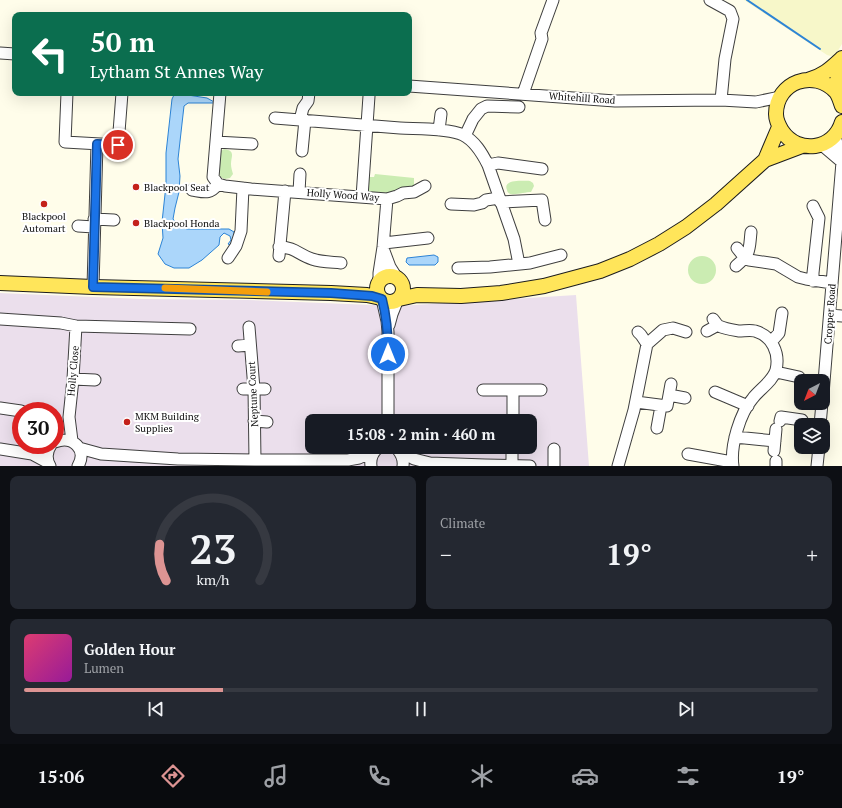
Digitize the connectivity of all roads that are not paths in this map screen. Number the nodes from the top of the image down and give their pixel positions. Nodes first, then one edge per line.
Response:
1 (554, 0) edge
2 (710, 0) edge
3 (0, 53) edge
4 (12, 54) edge
5 (842, 58) edge
6 (842, 62) edge
7 (807, 80) junction
8 (412, 86) edge
9 (522, 94) junction
10 (67, 96) edge
11 (122, 96) edge
12 (220, 96) edge
13 (309, 96) edge
14 (369, 96) dead end
15 (780, 97) junction
16 (840, 98) edge
17 (721, 100) junction
18 (756, 102) junction
19 (519, 107) dead end
20 (441, 114) dead end
21 (275, 118) dead end
22 (302, 120) junction
23 (777, 121) junction
24 (367, 126) junction
25 (840, 127) edge
26 (439, 130) junction
27 (465, 136) junction
28 (216, 142) junction
29 (97, 144) junction
30 (252, 144) dead end
31 (822, 145) junction
32 (802, 146) junction
33 (302, 151) dead end
34 (765, 160) junction
35 (842, 162) edge
36 (488, 165) junction
37 (542, 169) dead end
38 (300, 174) dead end
39 (218, 184) junction
40 (425, 186) dead end
41 (243, 188) junction
42 (192, 190) dead end
43 (285, 191) junction
44 (299, 192) junction
45 (362, 197) junction
46 (387, 199) junction
47 (500, 200) junction
48 (451, 204) dead end
49 (813, 206) dead end
50 (114, 220) dead end
51 (545, 220) dead end
52 (94, 223) junction
53 (78, 226) dead end
54 (751, 232) dead end
55 (428, 238) dead end
56 (383, 245) junction
57 (737, 248) dead end
58 (561, 255) dead end
59 (228, 258) dead end
60 (745, 258) junction
61 (341, 263) dead end
62 (519, 264) junction
63 (736, 266) dead end
64 (458, 268) dead end
65 (397, 278) junction
66 (379, 281) junction
67 (813, 281) junction
68 (0, 283) edge
69 (832, 283) junction
70 (93, 287) junction
71 (331, 293) junction
72 (445, 295) junction
73 (381, 299) junction
74 (398, 299) junction
75 (782, 313) dead end
76 (830, 315) junction
77 (842, 316) edge
78 (0, 319) edge
79 (81, 326) junction
80 (249, 327) dead end
81 (190, 329) dead end
82 (707, 331) dead end
83 (388, 332) junction
84 (638, 332) dead end
85 (686, 332) dead end
86 (771, 342) junction
87 (647, 344) junction
88 (250, 345) junction
89 (238, 346) dead end
90 (776, 372) junction
91 (825, 374) edge
92 (794, 375) edge
93 (73, 379) junction
94 (95, 380) dead end
95 (671, 384) dead end
96 (249, 389) junction
97 (265, 389) dead end
98 (483, 390) dead end
99 (513, 390) junction
100 (541, 390) dead end
101 (715, 392) dead end
102 (669, 395) junction
103 (685, 398) dead end
104 (636, 402) junction
105 (661, 406) junction
106 (748, 406) junction
107 (0, 408) edge
108 (12, 410) edge
109 (387, 414) edge
110 (512, 414) edge
111 (69, 417) junction
112 (794, 419) edge
113 (254, 422) junction
114 (267, 422) dead end
115 (64, 426) edge
116 (657, 428) dead end
117 (735, 437) junction
118 (64, 439) edge
119 (75, 444) junction
120 (0, 449) edge
121 (554, 449) dead end
122 (12, 451) edge
123 (32, 454) edge
124 (46, 454) edge
125 (101, 454) junction
126 (367, 454) edge
127 (374, 454) edge
128 (400, 454) edge
129 (406, 454) edge
130 (512, 454) edge
131 (688, 454) dead end
132 (818, 454) edge
133 (775, 455) edge
134 (255, 460) junction
135 (340, 460) junction
136 (178, 462) edge
137 (295, 463) edge
138 (430, 463) junction
139 (79, 464) edge
140 (732, 464) edge
141 (49, 465) edge
142 (362, 466) edge
143 (371, 466) edge
144 (403, 466) edge
145 (410, 466) edge
146 (485, 466) edge
147 (512, 466) edge
148 (530, 466) edge
149 (554, 466) edge
150 (618, 466) edge
151 (817, 466) edge

1 - 9 street
2 - 17 street
3 - 4 street
5 - 7 main road
6 - 16 main road
7 - 15 main road
7 - 16 main road
8 - 9 street, Whitehill Road
9 - 17 street, Whitehill Road
10 - 29 street
11 - 29 street
12 - 28 street
13 - 22 street
14 - 24 street
15 - 18 street, Whitehill Road
15 - 23 main road
17 - 18 street, Whitehill Road
18 - 23 street, Whitehill Road
19 - 27 street
20 - 26 street
21 - 22 street
22 - 24 street
22 - 33 street
23 - 32 main road
23 - 34 main road
24 - 26 street
24 - 45 street
25 - 31 main road
25 - 35 street, Cropper Road
26 - 27 street
27 - 36 street
28 - 30 street
28 - 39 street
29 - 52 street
31 - 32 main road
31 - 35 street
32 - 34 main road
34 - 72 main road
35 - 69 street, Cropper Road
36 - 37 street
36 - 47 street
38 - 44 street, Holly Wood Way
39 - 41 street, Holly Wood Way
39 - 42 street
40 - 46 street, Holly Wood Way
41 - 43 street, Holly Wood Way
41 - 59 street
43 - 44 street, Holly Wood Way
43 - 61 street
44 - 45 street, Holly Wood Way
45 - 46 street, Holly Wood Way
46 - 56 street, Holly Wood Way
47 - 48 street
47 - 51 street
47 - 62 street
49 - 67 street
50 - 52 street
52 - 53 street
52 - 70 street
54 - 60 street
55 - 56 street
56 - 65 street, Holly Wood Way
56 - 66 street, Holly Wood Way
57 - 60 street
58 - 62 street
60 - 63 street
60 - 67 street
62 - 64 street
65 - 66 main road
65 - 72 main road
65 - 74 main road
66 - 71 main road
66 - 73 main road
67 - 69 street
68 - 70 main road
69 - 76 street, Cropper Road
70 - 71 main road
71 - 73 main road
72 - 74 main road
73 - 74 main road
73 - 83 street
74 - 83 street
75 - 86 street
76 - 77 street
76 - 91 street, Cropper Road
78 - 79 street
79 - 81 street
79 - 93 street, Holly Close
80 - 88 street, Neptune Court
82 - 86 street
83 - 109 street
84 - 87 street
85 - 87 street
86 - 90 street
87 - 104 street
88 - 89 street
88 - 96 street, Neptune Court
90 - 92 street
90 - 106 street
93 - 94 street
93 - 111 street, Holly Close
95 - 102 street
96 - 97 street
96 - 113 street, Neptune Court
98 - 99 street
99 - 100 street
99 - 110 street
101 - 106 street
102 - 103 street
102 - 105 street
104 - 105 street
104 - 150 street
105 - 116 street
106 - 117 street
107 - 108 street
111 - 115 street, Holly Close
111 - 119 street, Holly Close
112 - 133 street
113 - 114 street
113 - 134 street, Neptune Court
117 - 133 street
117 - 140 street
118 - 119 street
119 - 125 street
119 - 139 street, Holly Close
120 - 122 street
121 - 149 street
123 - 141 street
124 - 141 street
125 - 136 street
125 - 139 street
126 - 135 street
127 - 143 street
128 - 144 street
129 - 138 street
130 - 147 street
131 - 140 street
132 - 151 street
134 - 136 street
134 - 137 street
135 - 137 street
135 - 142 street
138 - 145 street
138 - 146 street
146 - 147 street
147 - 148 street

